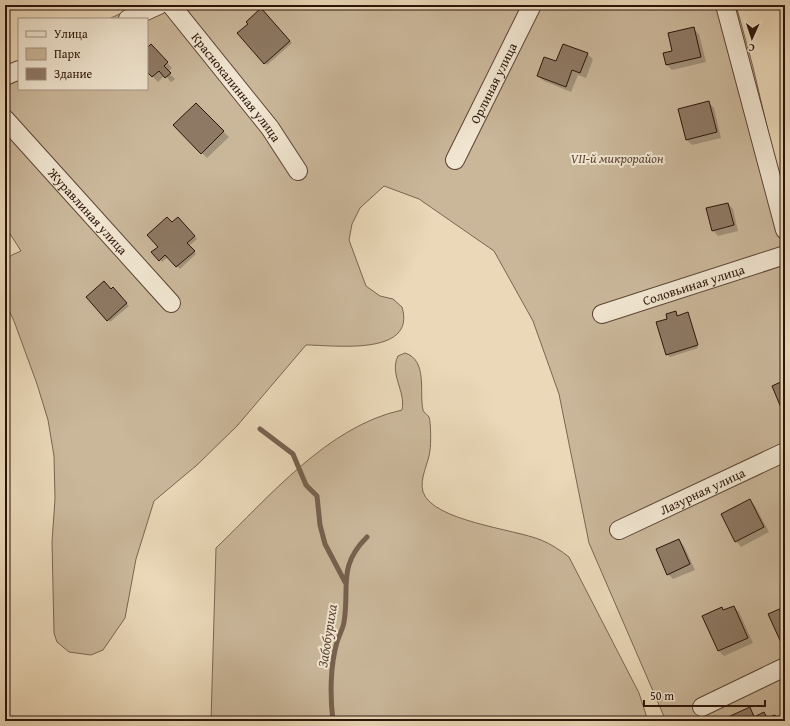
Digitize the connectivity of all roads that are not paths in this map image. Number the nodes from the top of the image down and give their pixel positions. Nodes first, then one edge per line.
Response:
1 (159, 5) edge
2 (171, 5) edge
3 (532, 5) edge
4 (726, 5) edge
5 (130, 18) edge
6 (18, 70) edge
7 (5, 76) edge
8 (5, 118) edge
9 (454, 160) dead end
10 (298, 171) dead end
11 (785, 230) edge
12 (785, 255) edge
13 (171, 303) dead end
14 (602, 314) dead end
15 (785, 452) edge
16 (619, 530) dead end
17 (785, 667) edge
18 (702, 706) dead end

1 - 5 street
2 - 10 street, Краснокалинная улица
3 - 9 street, Орлиная улица
4 - 11 street
6 - 7 street
8 - 13 street, Журавлиная улица
12 - 14 street, Соловьиная улица
15 - 16 street, Лазурная улица
17 - 18 street

